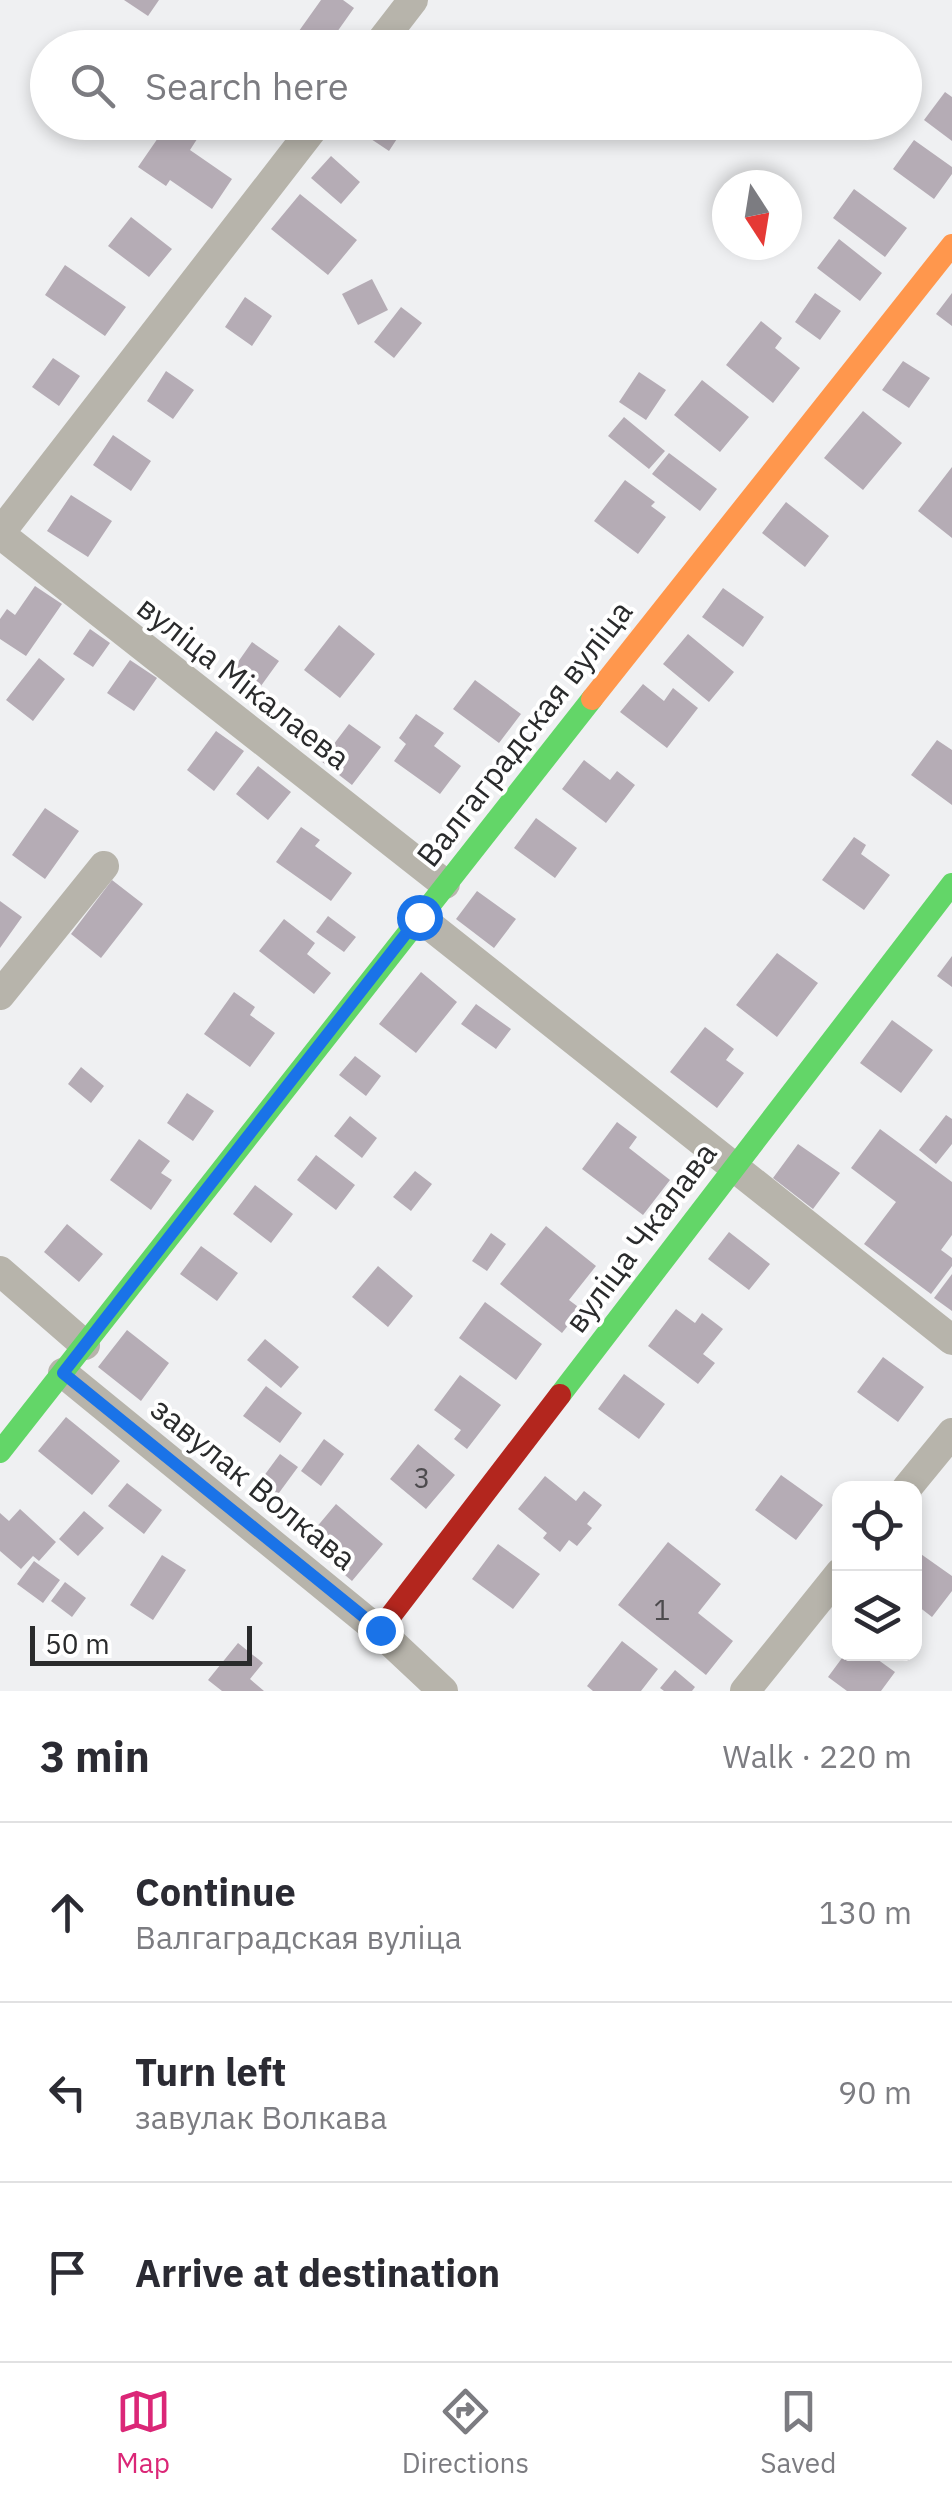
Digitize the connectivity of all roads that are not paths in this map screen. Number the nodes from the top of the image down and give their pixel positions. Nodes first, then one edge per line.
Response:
1 (413, 0) edge
2 (390, 30) edge
3 (304, 140) edge
4 (952, 245) edge
5 (0, 534) edge
6 (104, 866) dead end
7 (445, 884) junction
8 (952, 884) edge
9 (419, 917) junction
10 (0, 996) edge
11 (735, 1166) junction
12 (0, 1271) edge
13 (952, 1340) edge
14 (85, 1345) junction
15 (63, 1373) junction
16 (952, 1433) edge
17 (0, 1452) edge
18 (913, 1481) edge
19 (832, 1583) edge
20 (380, 1630) junction
21 (442, 1691) edge
22 (745, 1691) edge

1 - 2 street
3 - 5 street, вуліца Мікалаева
4 - 7 street, Валгаградская вуліца
5 - 7 street, вуліца Мікалаева
6 - 10 street
7 - 9 street, Валгаградская вуліца
8 - 11 street, вуліца Чкалава
9 - 11 street
9 - 14 street, Валгаградская вуліца
11 - 13 street
11 - 20 street, вуліца Чкалава
12 - 14 street
14 - 15 street, Валгаградская вуліца
15 - 17 street, Валгаградская вуліца
15 - 20 street, завулак Волкава
16 - 18 street
19 - 22 street
20 - 21 street, завулак Волкава

